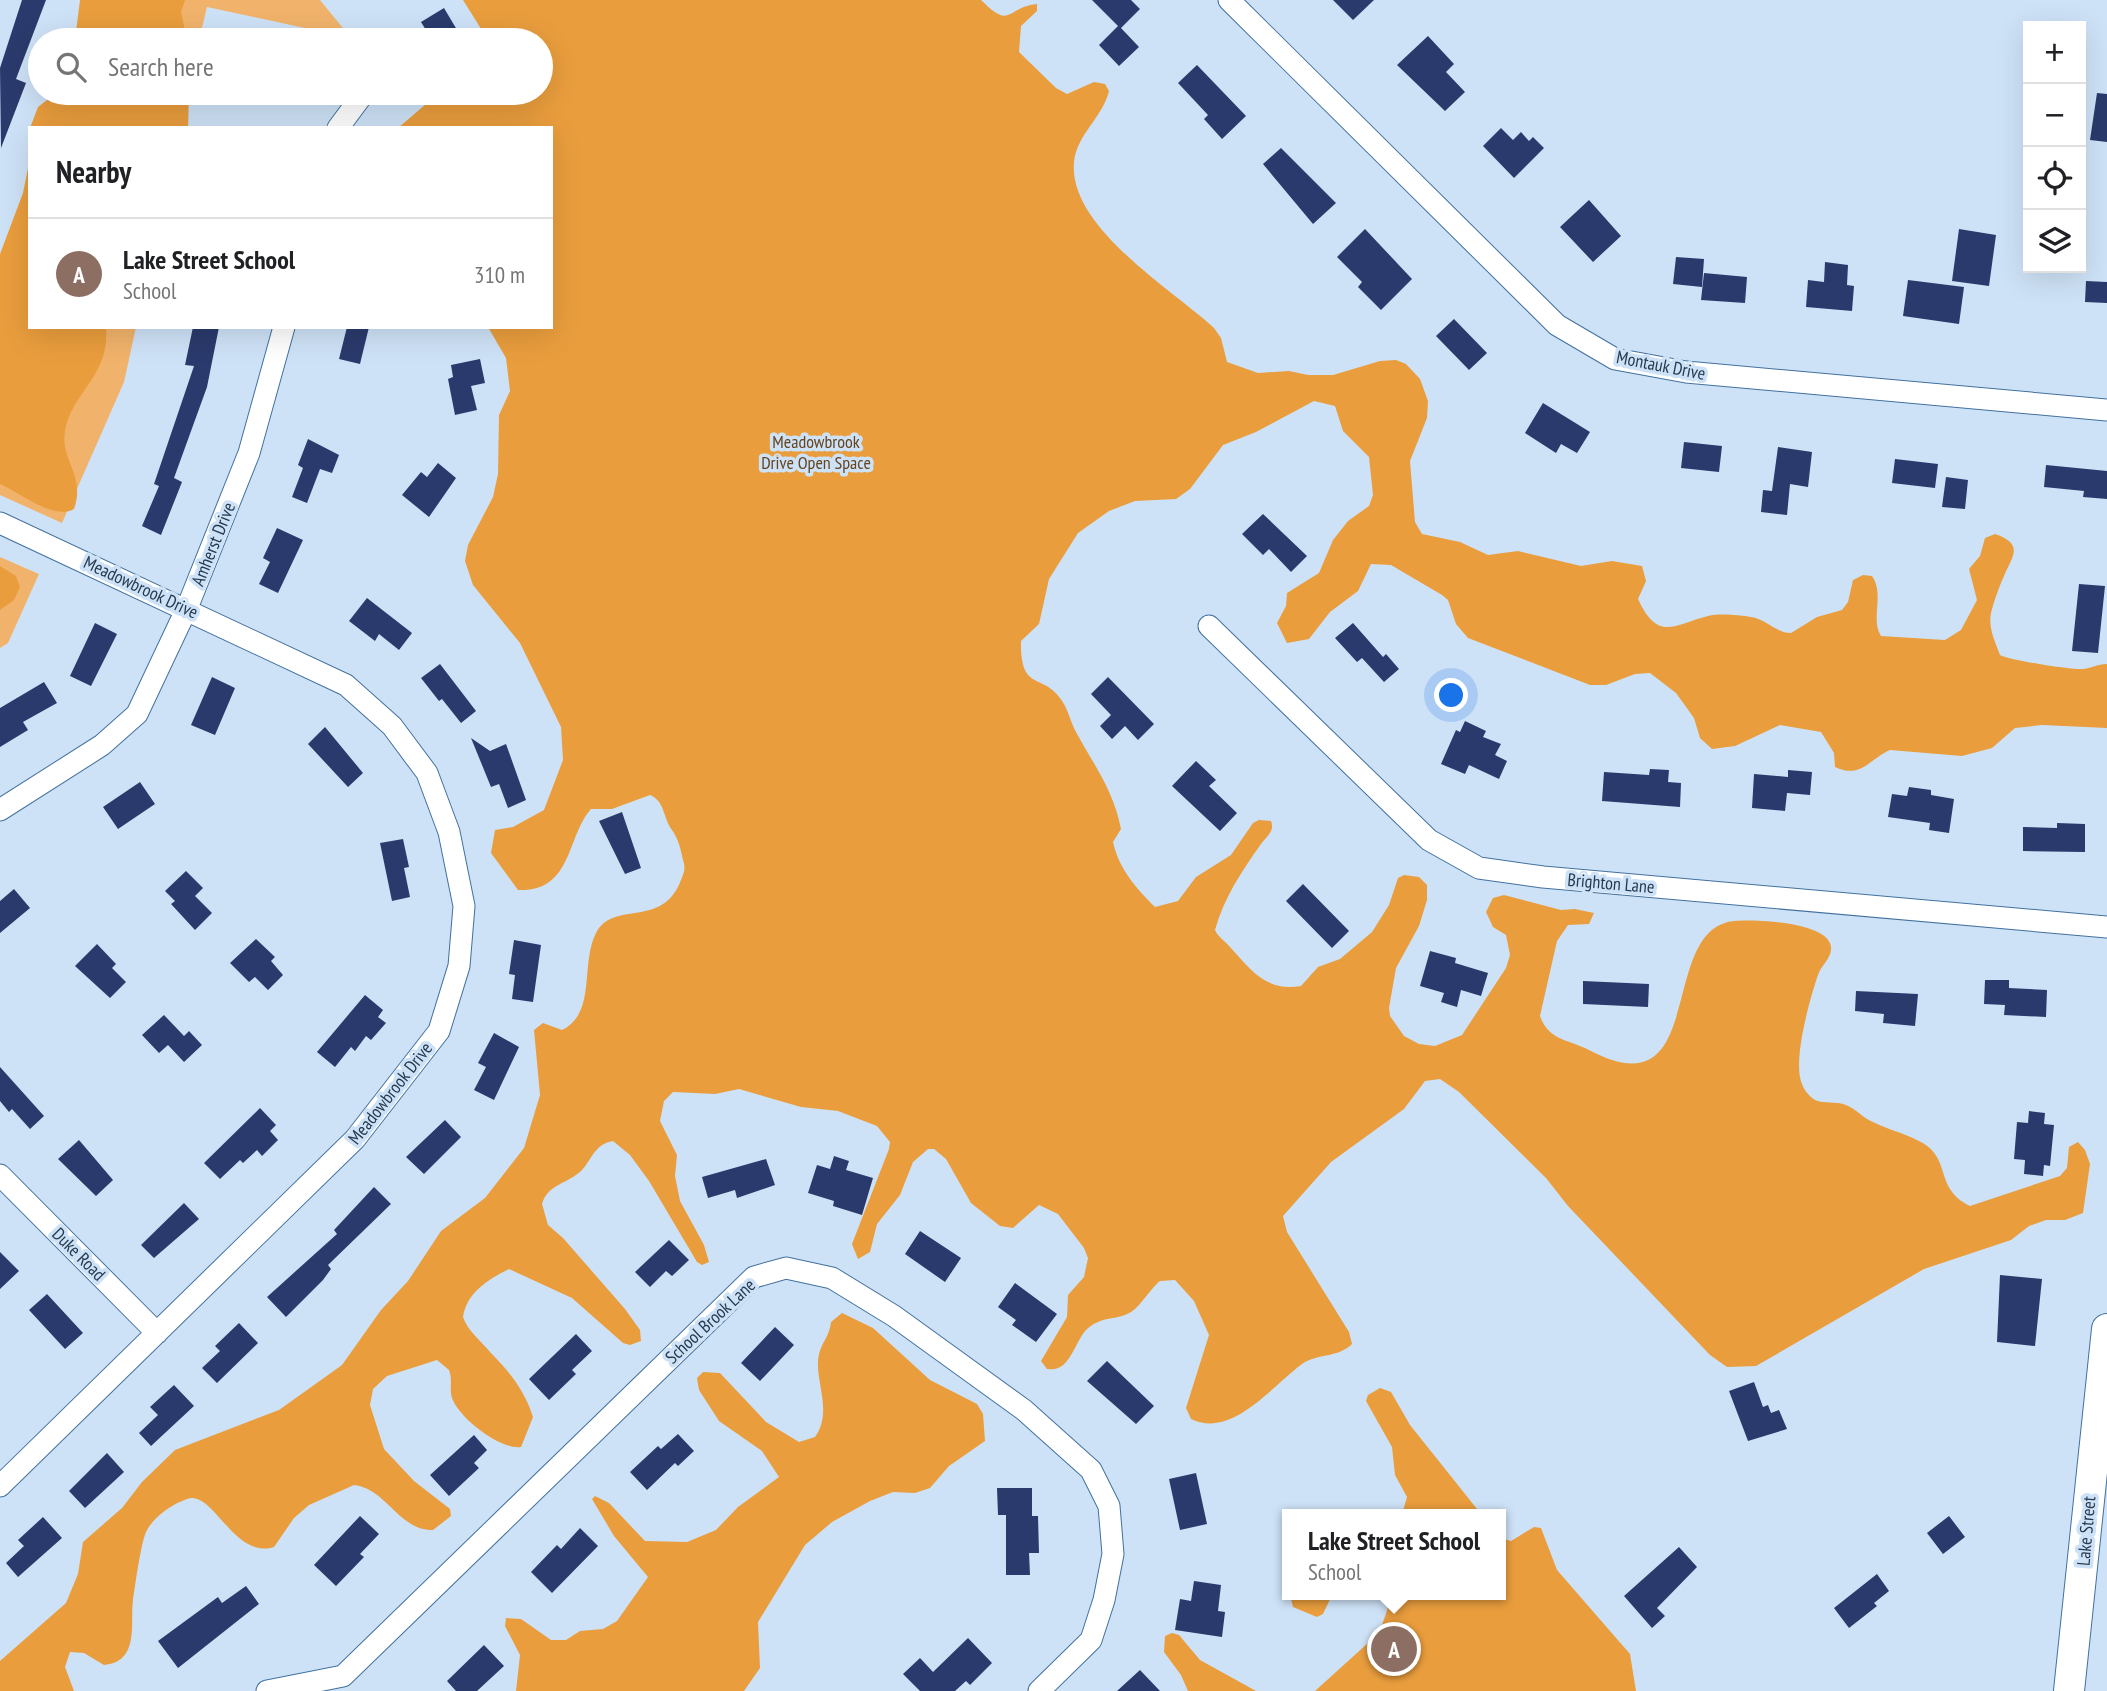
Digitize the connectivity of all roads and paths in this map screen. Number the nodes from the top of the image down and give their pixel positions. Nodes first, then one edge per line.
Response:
1 (1228, 0) edge
2 (355, 105) edge
3 (339, 126) edge
4 (283, 329) edge
5 (2107, 410) edge
6 (0, 523) edge
7 (187, 608) junction
8 (1209, 626) dead end
9 (0, 810) edge
10 (2107, 927) edge
11 (0, 1175) edge
12 (2107, 1329) edge
13 (157, 1333) junction
14 (0, 1486) edge
15 (267, 1691) edge
16 (1040, 1691) edge
17 (2069, 1691) edge

1 - 5 street, Montauk Drive
2 - 3 street
4 - 7 street, Amherst Drive
6 - 7 street, Meadowbrook Drive
7 - 9 street, Amherst Drive
7 - 13 street, Meadowbrook Drive
8 - 10 street, Brighton Lane
11 - 13 street, Duke Road
12 - 17 street, Lake Street
13 - 14 street, Meadowbrook Drive
15 - 16 street, School Brook Lane

